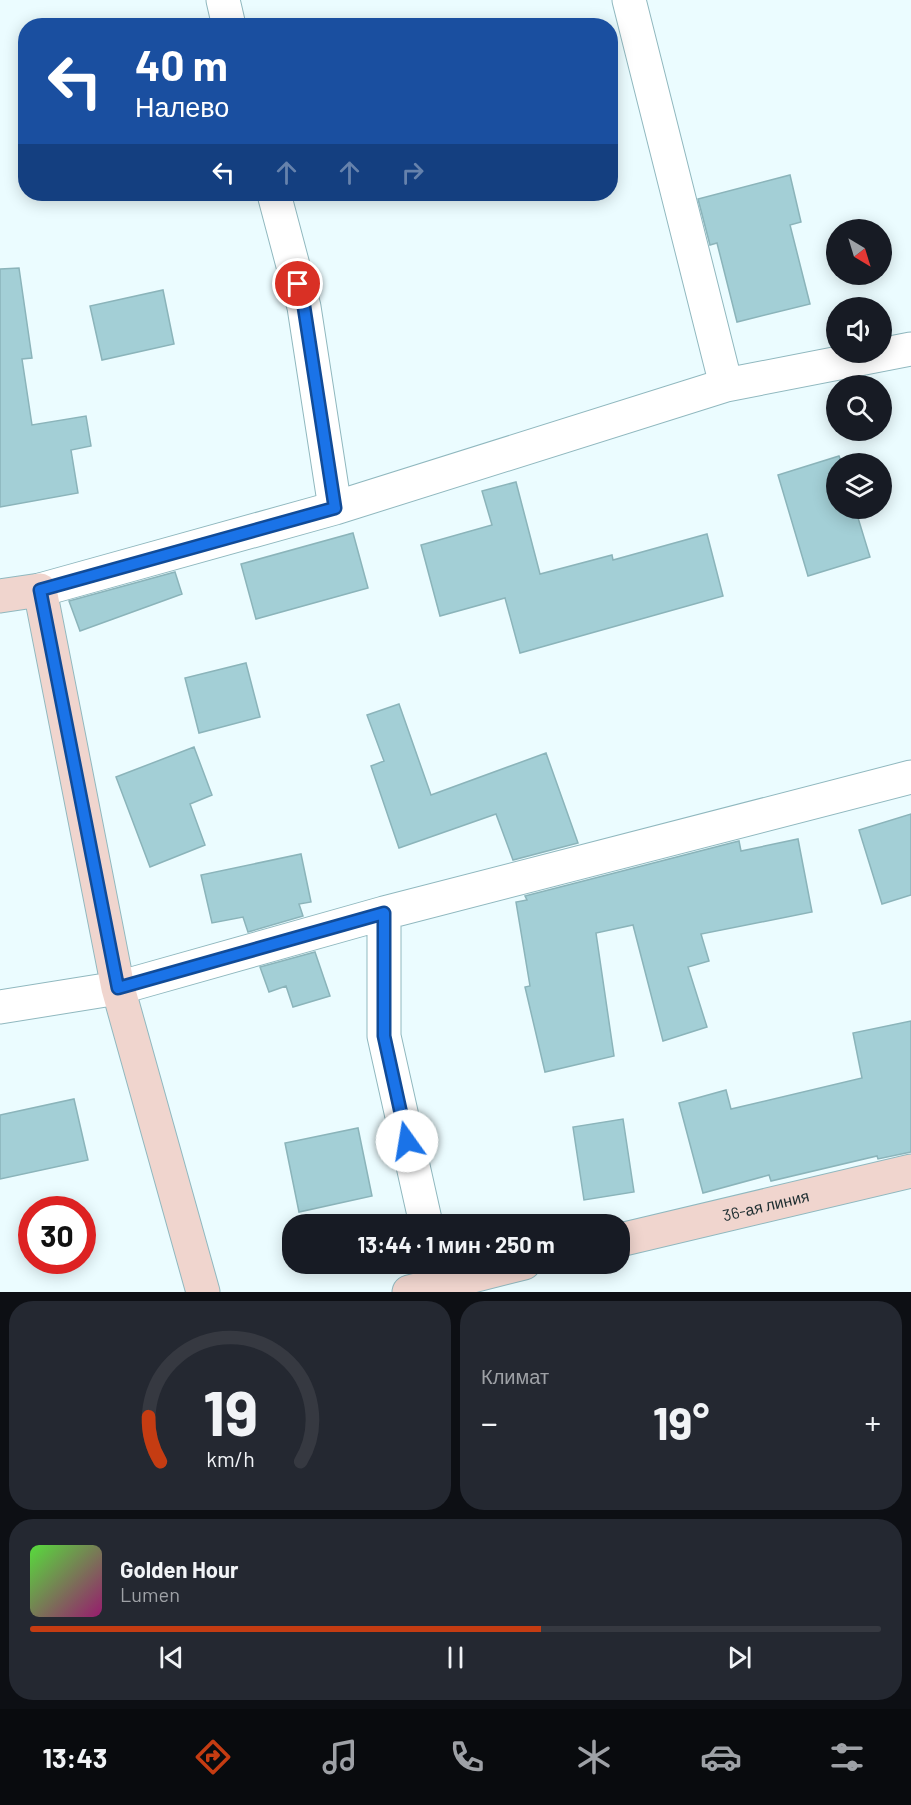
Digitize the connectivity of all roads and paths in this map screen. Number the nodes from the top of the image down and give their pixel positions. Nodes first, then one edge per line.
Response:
1 (223, 0) edge
2 (629, 0) edge
3 (227, 18) edge
4 (276, 201) edge
5 (911, 349) edge
6 (726, 385) junction
7 (335, 508) junction
8 (40, 590) junction
9 (0, 596) edge
10 (911, 777) edge
11 (384, 913) junction
12 (118, 988) junction
13 (0, 1007) edge
14 (911, 1171) edge
15 (424, 1214) edge
16 (630, 1238) edge
17 (458, 1274) edge
18 (428, 1279) edge
19 (204, 1292) edge

1 - 3 street
2 - 6 street
4 - 7 street
5 - 6 street
6 - 7 street
7 - 8 street
8 - 9 street
8 - 12 street
10 - 11 street
11 - 12 street
11 - 15 street
12 - 13 street
12 - 19 street
14 - 16 street, 36-ая линия
17 - 18 street

